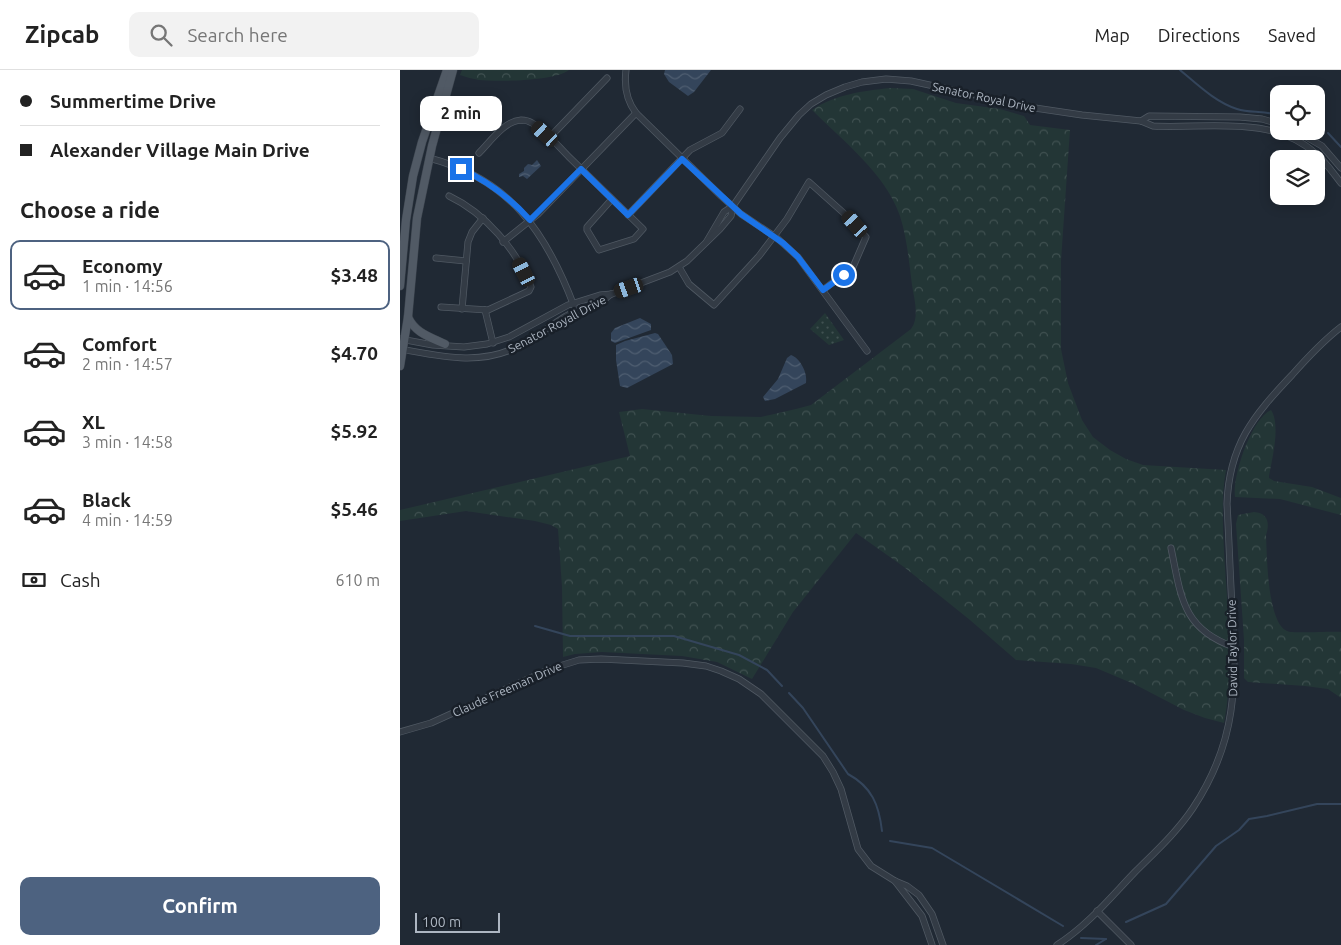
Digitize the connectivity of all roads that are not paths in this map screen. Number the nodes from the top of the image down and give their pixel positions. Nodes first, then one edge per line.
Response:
1 (447, 70) edge
2 (453, 70) edge
3 (626, 70) edge
4 (607, 78) dead end
5 (740, 109) dead end
6 (636, 113) junction
7 (1141, 121) junction
8 (1270, 122) edge
9 (549, 138) junction
10 (1312, 140) edge
11 (480, 152) dead end
12 (429, 158) junction
13 (682, 159) junction
14 (1341, 168) edge
15 (581, 169) junction
16 (1341, 183) edge
17 (449, 196) dead end
18 (612, 199) junction
19 (733, 206) junction
20 (628, 215) junction
21 (484, 218) junction
22 (530, 220) junction
23 (774, 236) junction
24 (503, 242) junction
25 (436, 258) dead end
26 (466, 261) junction
27 (679, 267) junction
28 (400, 280) edge
29 (400, 286) edge
30 (823, 290) junction
31 (612, 294) junction
32 (574, 304) junction
33 (441, 307) dead end
34 (462, 309) junction
35 (485, 310) junction
36 (576, 312) junction
37 (408, 316) junction
38 (1341, 327) edge
39 (402, 339) edge
40 (493, 343) junction
41 (445, 344) junction
42 (402, 349) edge
43 (867, 351) dead end
44 (400, 366) edge
45 (1171, 548) dead end
46 (1234, 647) junction
47 (400, 732) edge
48 (895, 881) junction
49 (1097, 911) junction
50 (932, 945) edge
51 (944, 945) edge
52 (1057, 945) edge
53 (1131, 945) edge

1 - 28 main road
2 - 12 main road
3 - 6 street
4 - 9 street
5 - 13 street
6 - 13 street
6 - 15 street
7 - 8 street, Senator Royal Drive
7 - 16 street, Senator Royal Drive
7 - 19 street, Senator Royal Drive
9 - 11 street
9 - 15 street
10 - 14 street
12 - 22 street
12 - 37 main road
13 - 19 street
13 - 20 street
15 - 18 street
15 - 22 street
17 - 21 street
18 - 20 street
18 - 20 street
19 - 23 street
19 - 27 street, Senator Royal Drive
21 - 24 street
21 - 26 street
22 - 24 street
22 - 32 street
23 - 27 street
23 - 30 street
23 - 30 street
24 - 35 street
25 - 26 street
26 - 34 street
27 - 31 street, Senator Royal Drive
28 - 29 main road
30 - 43 street
31 - 32 street, Senator Royall Drive
31 - 36 street, Senator Royall Drive
32 - 36 street
32 - 40 street, Senator Royall Drive
33 - 34 street
34 - 35 street
35 - 40 street
36 - 42 street, Senator Royall Drive
37 - 39 main road
37 - 41 main road
38 - 46 street, David Taylor Drive
39 - 41 street, Senator Royall Drive
39 - 42 main road
40 - 41 street, Senator Royall Drive
42 - 44 main road
45 - 46 street
46 - 49 street, David Taylor Drive
47 - 48 street, Claude Freeman Drive
48 - 50 street, Claude Freeman Drive
48 - 51 street, Claude Freeman Drive
49 - 52 street, David Taylor Drive
49 - 53 street

